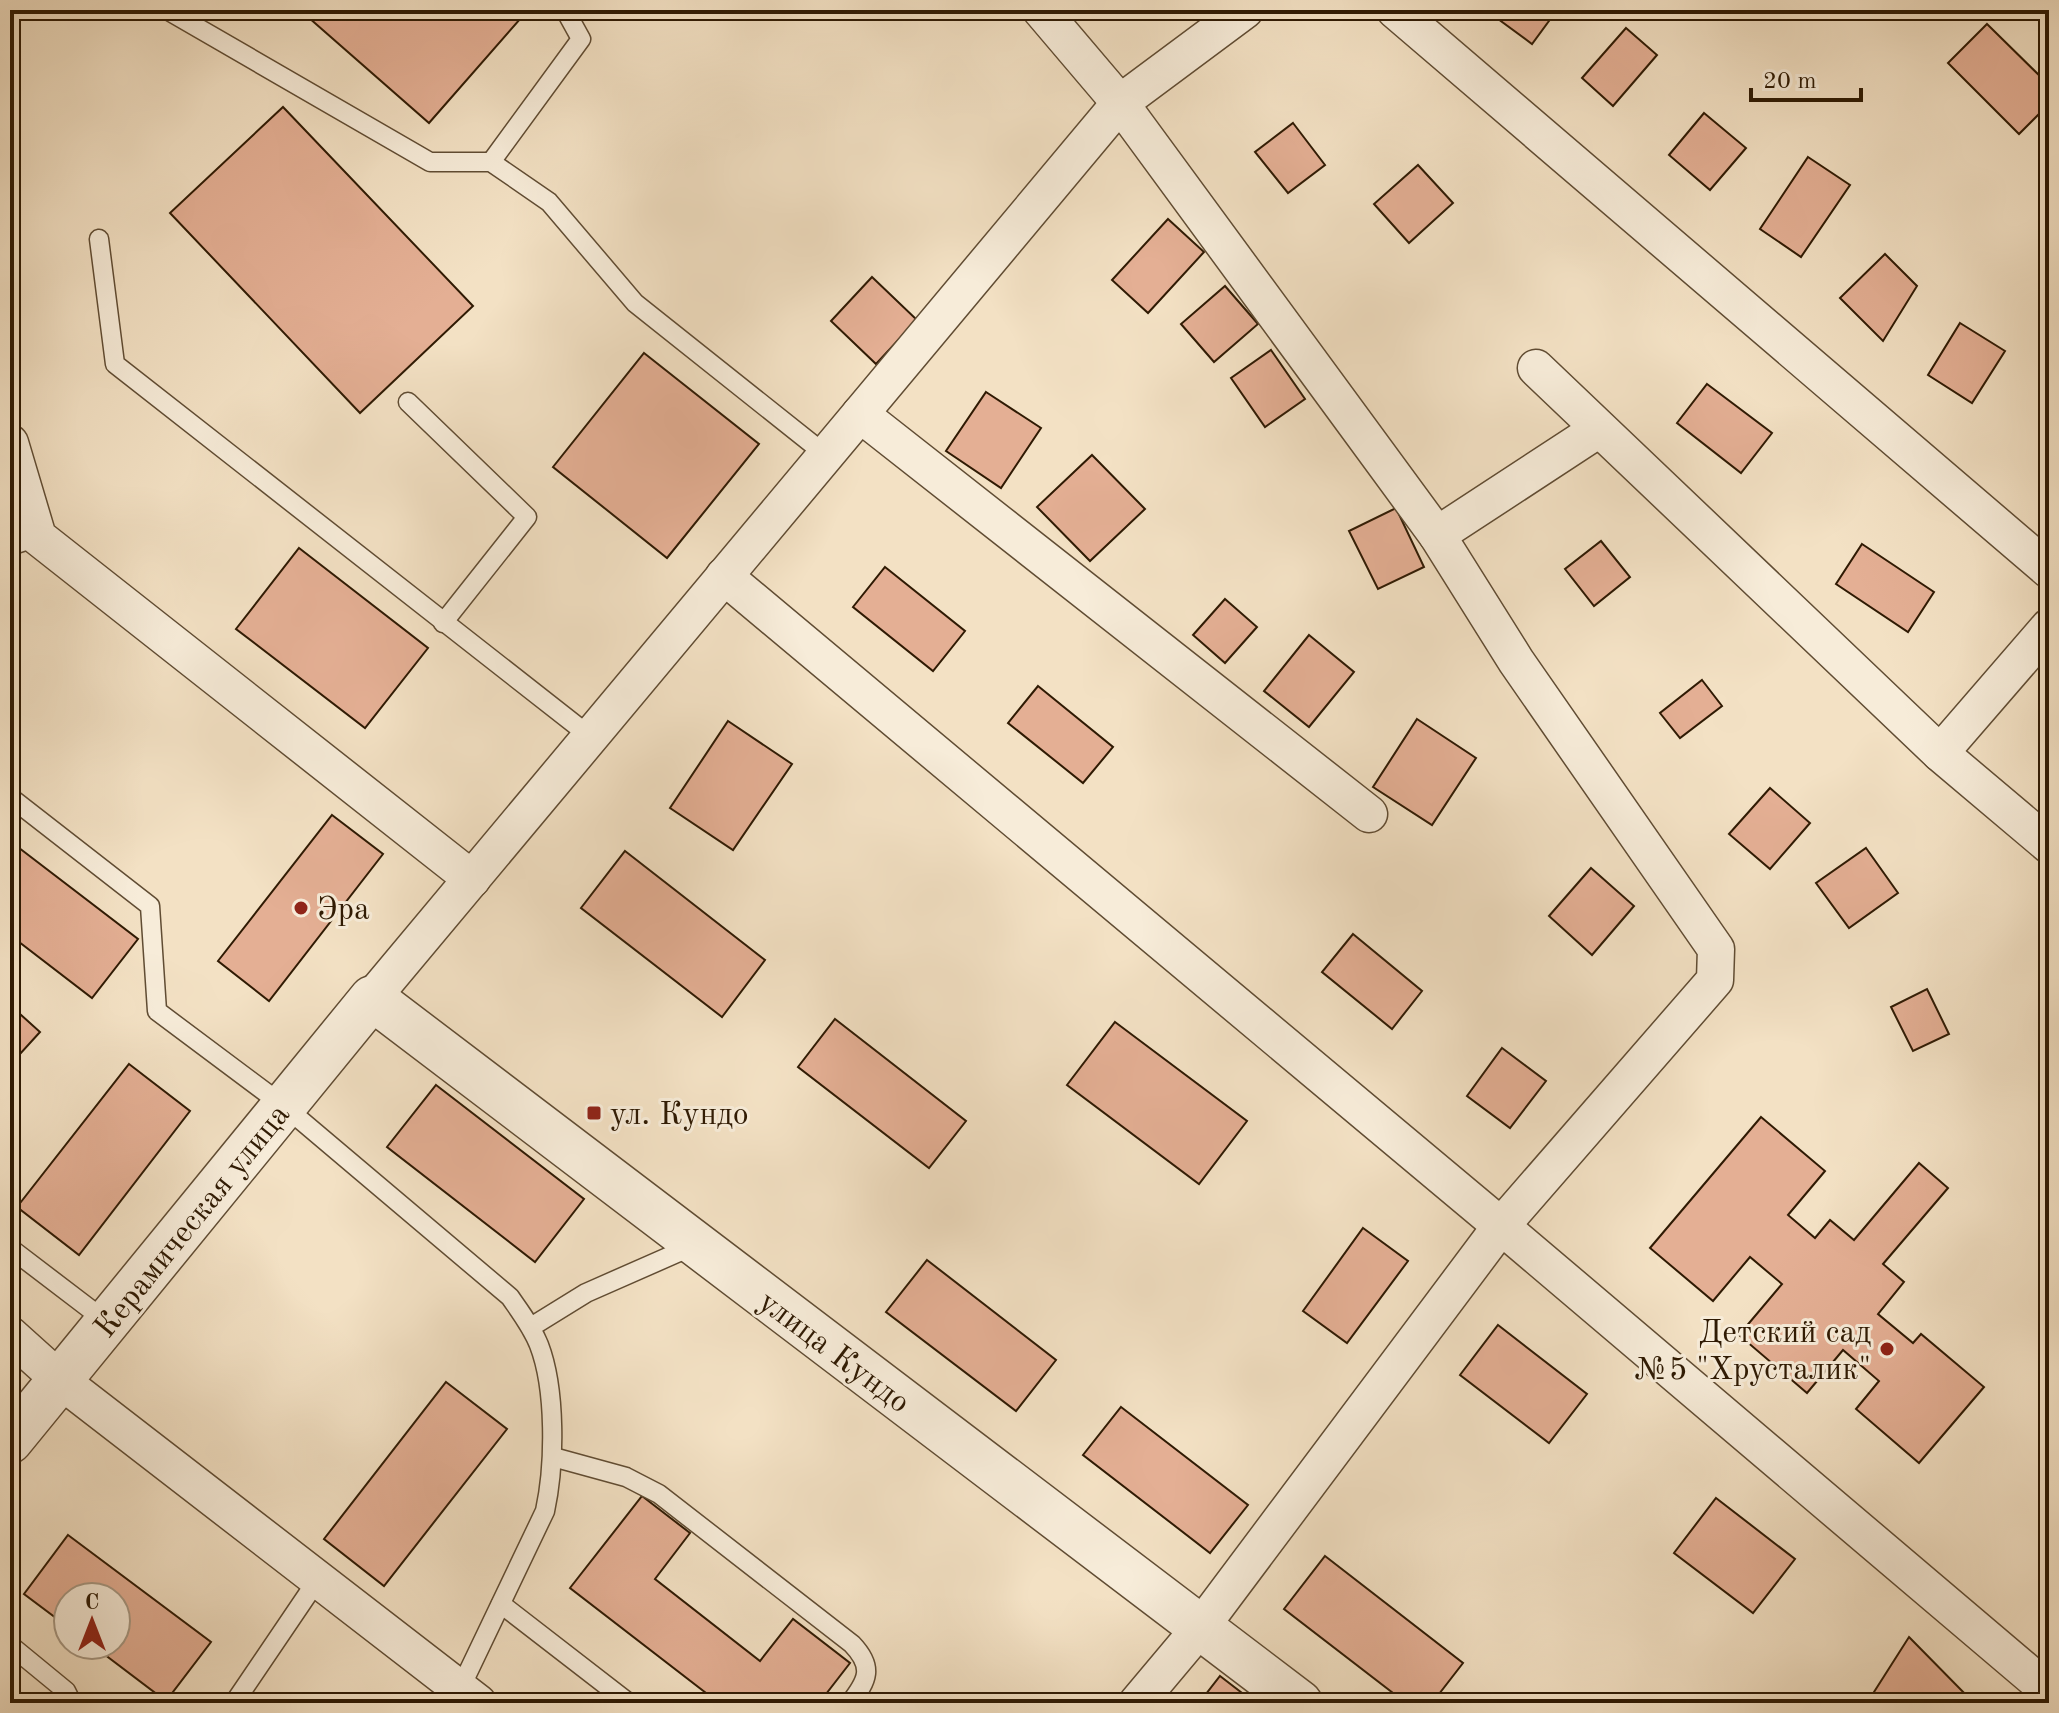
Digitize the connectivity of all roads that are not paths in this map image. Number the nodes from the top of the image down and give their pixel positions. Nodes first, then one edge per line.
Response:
1 (167, 10) edge
2 (565, 10) edge
3 (1041, 10) edge
4 (1245, 10) edge
5 (1395, 10) edge
6 (1120, 103) junction
7 (491, 162) junction
8 (99, 239) dead end
9 (1536, 368) dead end
10 (408, 402) dead end
11 (860, 414) junction
12 (1599, 429) junction
13 (10, 443) edge
14 (826, 455) junction
15 (1437, 535) junction
16 (24, 542) edge
17 (2049, 570) edge
18 (724, 576) junction
19 (443, 623) junction
20 (2049, 627) edge
21 (591, 737) junction
22 (1940, 753) junction
23 (10, 797) edge
24 (1369, 814) dead end
25 (2049, 845) edge
26 (472, 879) junction
27 (372, 998) junction
28 (284, 1106) junction
29 (1501, 1226) junction
30 (695, 1245) junction
31 (10, 1248) edge
32 (107, 1322) junction
33 (531, 1327) junction
34 (10, 1335) edge
35 (60, 1380) junction
36 (10, 1441) edge
37 (553, 1457) junction
38 (318, 1579) junction
39 (501, 1604) junction
40 (1200, 1628) junction
41 (10, 1645) edge
42 (2049, 1691) edge
43 (469, 1696) edge
44 (72, 1703) edge
45 (234, 1703) edge
46 (629, 1703) edge
47 (850, 1703) edge
48 (1137, 1703) edge
49 (1300, 1703) edge

1 - 7 lane
2 - 7 lane
3 - 6 street
4 - 6 street
5 - 17 street
6 - 11 street
6 - 15 street
7 - 14 lane
8 - 19 lane
9 - 12 street
10 - 19 lane
11 - 14 street
11 - 24 street
12 - 15 street
12 - 22 street
13 - 16 street
14 - 18 street
15 - 29 street
16 - 26 street
18 - 21 street
18 - 29 street
19 - 21 lane
20 - 22 street
21 - 26 street
22 - 25 street
23 - 28 lane
26 - 27 street
27 - 28 street, Керамическая улица
27 - 30 street, улица Кундо
28 - 32 street, Керамическая улица
28 - 33 lane
29 - 40 street
29 - 42 street
30 - 33 lane
30 - 40 street, улица Кундо
31 - 32 lane
32 - 35 street, Керамическая улица
33 - 37 lane
34 - 35 street
35 - 36 street, Керамическая улица
35 - 38 street
37 - 39 lane
37 - 47 lane
38 - 43 street
38 - 45 lane
39 - 43 lane
39 - 46 lane
40 - 48 street
40 - 49 street, улица Кундо
41 - 44 lane

